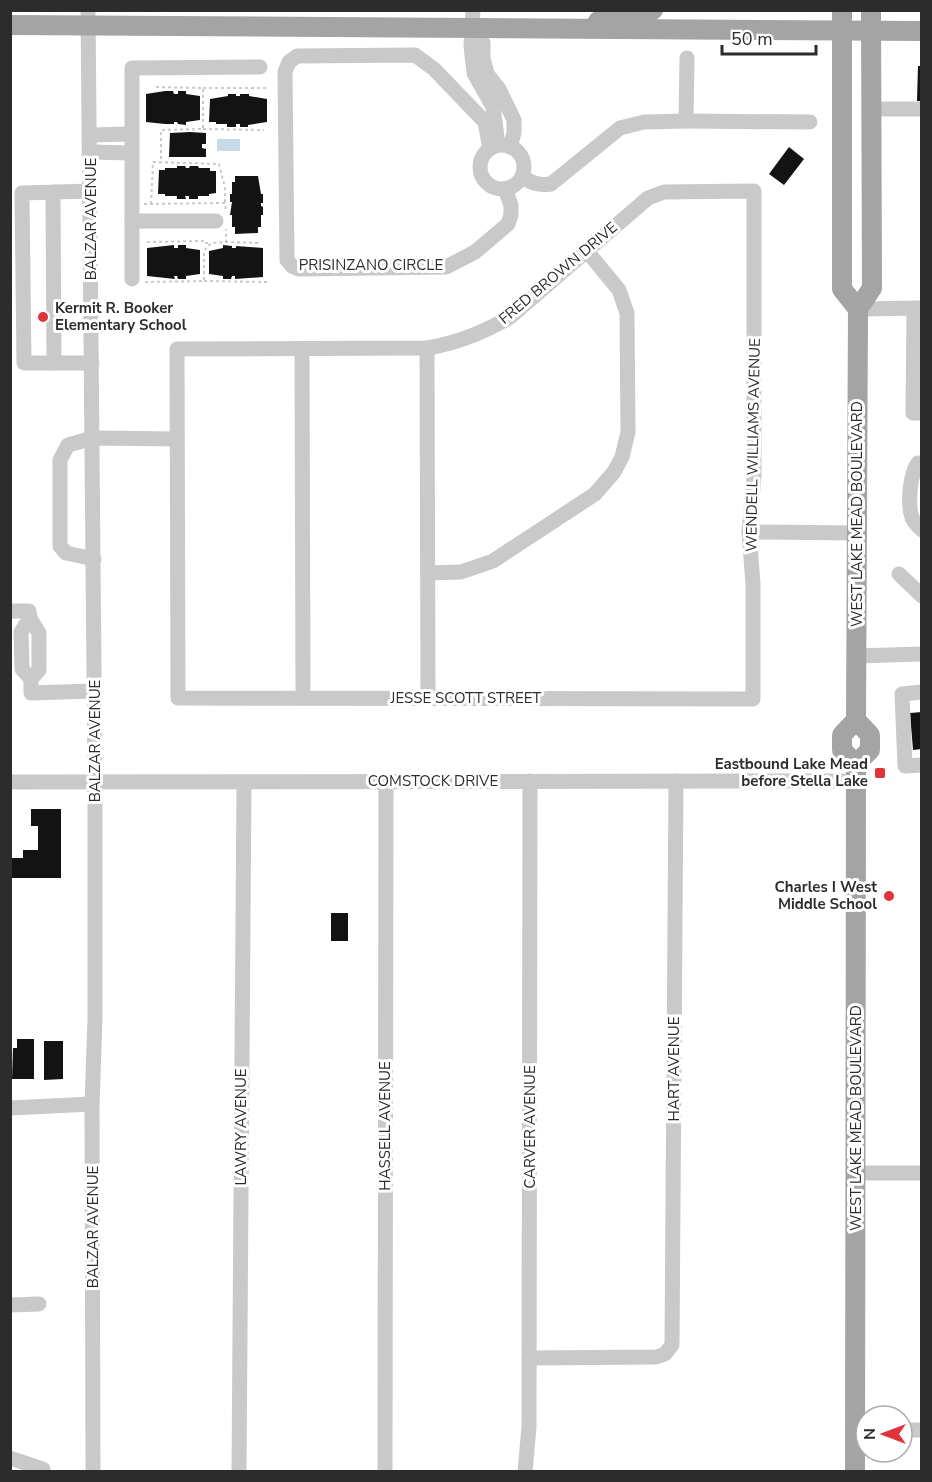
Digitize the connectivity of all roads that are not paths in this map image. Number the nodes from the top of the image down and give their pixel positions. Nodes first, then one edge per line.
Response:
1 (653, 10) edge
2 (842, 10) edge
3 (872, 10) edge
4 (89, 18) edge
5 (473, 19) edge
6 (10, 26) edge
7 (589, 29) junction
8 (842, 31) junction
9 (872, 31) junction
10 (921, 31) edge
11 (687, 58) dead end
12 (260, 67) dead end
13 (474, 73) junction
14 (449, 85) junction
15 (921, 109) edge
16 (872, 110) junction
17 (686, 121) junction
18 (810, 122) dead end
19 (130, 134) junction
20 (90, 135) junction
21 (499, 147) junction
22 (91, 152) junction
23 (131, 153) junction
24 (522, 177) junction
25 (505, 189) junction
26 (91, 191) junction
27 (754, 191) joint
28 (53, 192) junction
29 (223, 220) road end
30 (132, 221) junction
31 (586, 250) junction
32 (136, 280) road end
33 (918, 308) edge
34 (858, 309) junction
35 (427, 348) junction
36 (302, 349) junction
37 (54, 363) junction
38 (92, 363) junction
39 (921, 413) edge
40 (93, 438) junction
41 (177, 439) junction
42 (921, 463) edge
43 (921, 530) edge
44 (749, 532) junction
45 (857, 533) junction
46 (94, 559) junction
47 (428, 573) junction
48 (899, 574) dead end
49 (918, 586) edge
50 (10, 611) edge
51 (921, 654) edge
52 (856, 656) junction
53 (94, 692) junction
54 (921, 692) edge
55 (303, 698) junction
56 (428, 698) junction
57 (753, 699) joint
58 (921, 765) edge
59 (856, 773) junction
60 (386, 781) junction
61 (530, 781) junction
62 (676, 781) junction
63 (10, 782) edge
64 (95, 782) junction
65 (244, 782) junction
66 (92, 1104) junction
67 (10, 1108) edge
68 (856, 1173) junction
69 (921, 1173) edge
70 (39, 1304) dead end
71 (10, 1305) edge
72 (529, 1358) junction
73 (860, 1404) edge
74 (10, 1458) edge
75 (43, 1469) dead end
76 (93, 1472) edge
77 (239, 1472) edge
78 (385, 1472) edge
79 (525, 1472) edge

1 - 7 main road
2 - 8 main road
3 - 9 main road, WEST LAKE MEAD BOULEVARD
4 - 5 main road
4 - 6 main road
4 - 20 street, BALZAR AVENUE
5 - 7 main road
5 - 13 street
5 - 21 street
7 - 8 main road
8 - 9 main road
8 - 34 main road
9 - 10 main road
9 - 16 main road, WEST LAKE MEAD BOULEVARD
11 - 17 street
12 - 19 street
13 - 14 street
13 - 21 street
14 - 21 street
14 - 25 street, PRISINZANO CIRCLE
15 - 16 street
16 - 34 main road, WEST LAKE MEAD BOULEVARD
17 - 18 street
17 - 24 street
19 - 20 street
19 - 23 street
20 - 22 street, BALZAR AVENUE
21 - 24 street
21 - 25 street
22 - 23 street
22 - 26 street, BALZAR AVENUE
23 - 30 street
24 - 25 street
26 - 28 street
26 - 38 street, BALZAR AVENUE
27 - 31 street, FRED BROWN DRIVE
27 - 44 street, WENDELL WILLIAMS AVENUE
28 - 37 street
28 - 37 street
29 - 30 street
30 - 32 street
31 - 35 street, FRED BROWN DRIVE
31 - 47 street
33 - 34 street
33 - 39 street
34 - 45 main road, WEST LAKE MEAD BOULEVARD
35 - 36 street, FRED BROWN DRIVE
35 - 47 street
36 - 41 street, FRED BROWN DRIVE
36 - 55 street
37 - 38 street
38 - 40 street, BALZAR AVENUE
40 - 41 street
40 - 46 street, BALZAR AVENUE
40 - 46 street
41 - 55 street, JESSE SCOTT STREET
42 - 43 street
44 - 45 street
44 - 57 street, WENDELL WILLIAMS AVENUE
45 - 52 main road, WEST LAKE MEAD BOULEVARD
46 - 53 street, BALZAR AVENUE
47 - 56 street
48 - 49 street
50 - 53 street
51 - 52 street
52 - 59 main road, WEST LAKE MEAD BOULEVARD
53 - 64 street, BALZAR AVENUE
54 - 58 street
55 - 56 street, JESSE SCOTT STREET
56 - 57 street, JESSE SCOTT STREET
59 - 62 street, COMSTOCK DRIVE
59 - 68 main road, WEST LAKE MEAD BOULEVARD
60 - 61 street, COMSTOCK DRIVE
60 - 65 street, COMSTOCK DRIVE
60 - 78 street, HASSELL AVENUE
61 - 62 street, COMSTOCK DRIVE
61 - 72 street, CARVER AVENUE
62 - 72 street, HART AVENUE
63 - 64 street, COMSTOCK DRIVE
64 - 65 street, COMSTOCK DRIVE
64 - 66 street, BALZAR AVENUE
65 - 77 street, LAWRY AVENUE
66 - 67 street
66 - 76 street, BALZAR AVENUE
68 - 69 street
68 - 73 main road, WEST LAKE MEAD BOULEVARD
70 - 71 street
72 - 79 street, CARVER AVENUE
74 - 75 street

